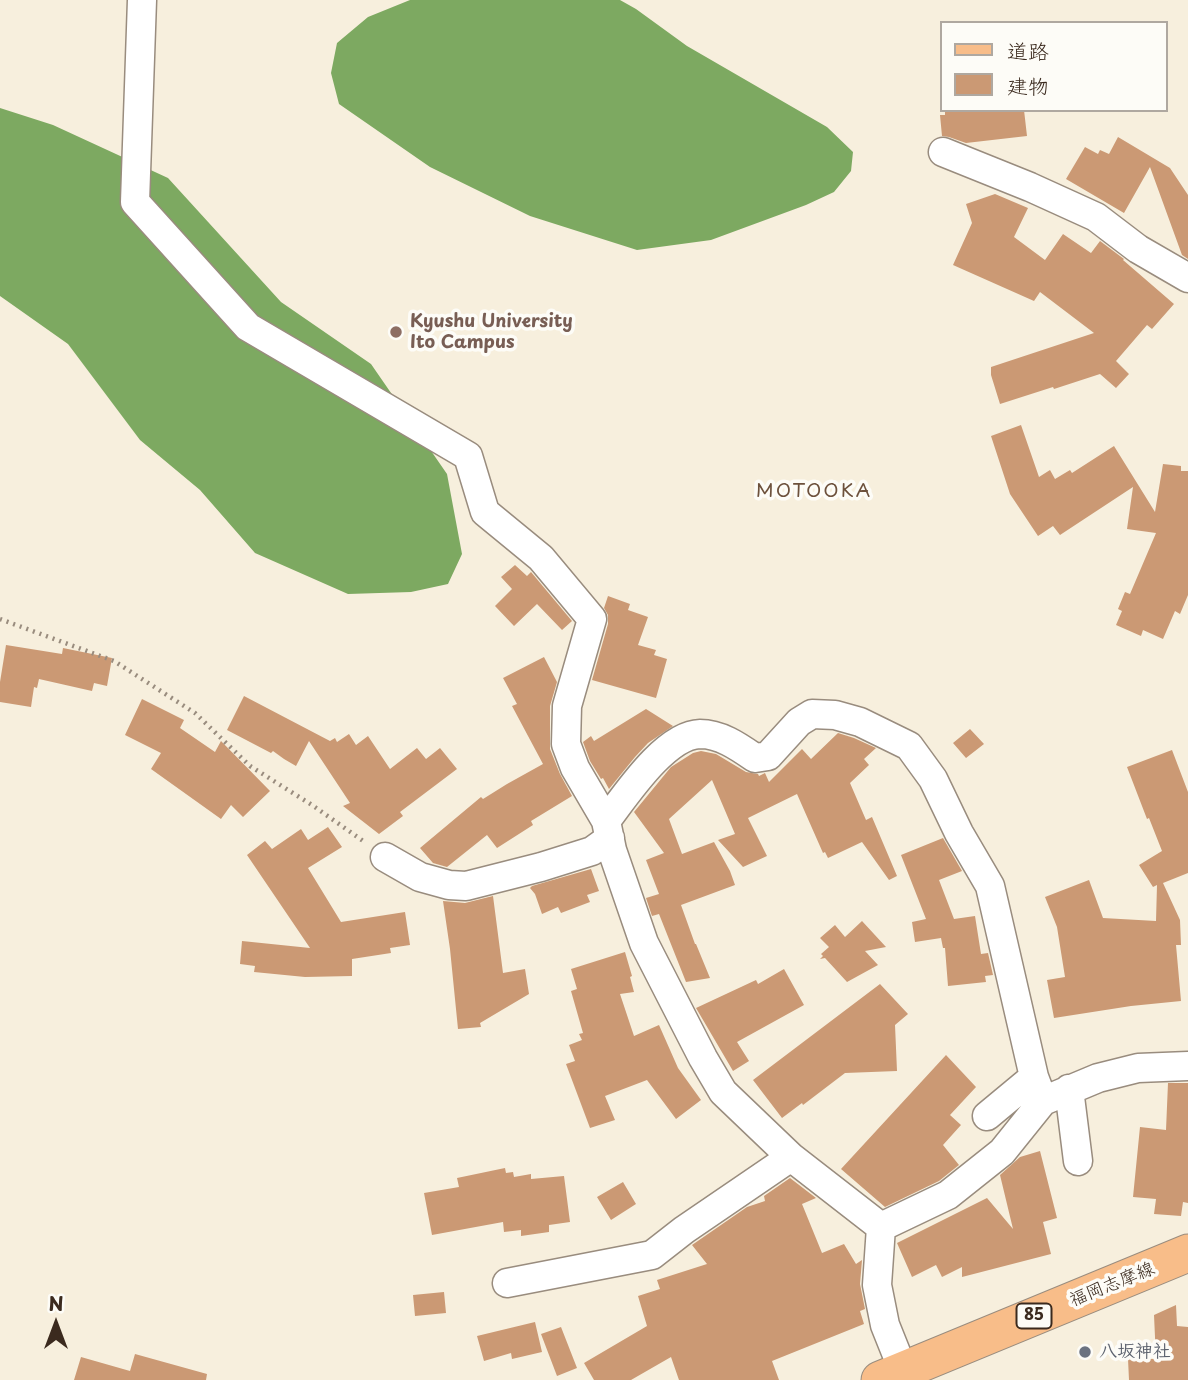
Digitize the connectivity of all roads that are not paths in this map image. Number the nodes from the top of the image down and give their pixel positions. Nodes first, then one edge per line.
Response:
1 (142, 0) edge
2 (943, 152) dead end
3 (1188, 278) edge
4 (608, 829) junction
5 (385, 857) road end
6 (1188, 1066) edge
7 (1039, 1089) junction
8 (1069, 1089) junction
9 (987, 1116) dead end
10 (791, 1157) junction
11 (1078, 1161) dead end
12 (881, 1227) junction
13 (1188, 1253) edge
14 (507, 1283) dead end
15 (892, 1375) edge

1 - 4 street
2 - 3 street
4 - 5 street
4 - 7 street
4 - 10 street
6 - 8 street
7 - 8 street
7 - 9 street
7 - 12 street
8 - 11 street
10 - 12 street
10 - 14 street
12 - 15 street
13 - 15 main road, 福岡志摩線 / 85

